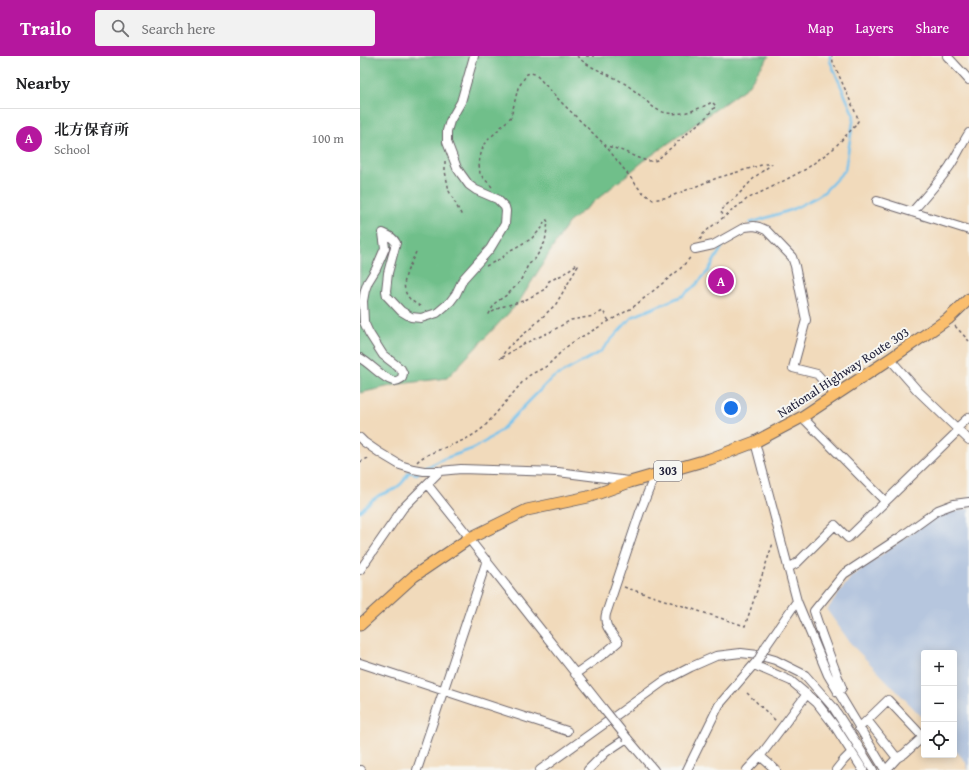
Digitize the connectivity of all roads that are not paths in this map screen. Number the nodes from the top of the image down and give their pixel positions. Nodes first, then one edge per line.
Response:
1 (474, 56) edge
2 (947, 56) edge
3 (969, 80) edge
4 (969, 133) edge
5 (876, 201) dead end
6 (912, 212) junction
7 (969, 230) edge
8 (695, 249) road end
9 (969, 299) edge
10 (360, 358) edge
11 (890, 359) junction
12 (836, 395) junction
13 (802, 417) junction
14 (969, 417) edge
15 (958, 429) junction
16 (360, 438) edge
17 (969, 440) edge
18 (755, 442) junction
19 (440, 471) junction
20 (651, 476) junction
21 (630, 482) junction
22 (427, 484) junction
23 (885, 501) junction
24 (969, 502) edge
25 (470, 538) junction
26 (487, 560) junction
27 (788, 568) junction
28 (360, 570) edge
29 (797, 601) junction
30 (360, 625) edge
31 (360, 663) edge
32 (756, 663) junction
33 (575, 674) junction
34 (444, 690) junction
35 (838, 693) junction
36 (807, 694) junction
37 (867, 720) junction
38 (859, 728) junction
39 (567, 731) dead end
40 (627, 738) junction
41 (851, 753) junction
42 (760, 756) junction
43 (897, 758) junction
44 (417, 770) edge
45 (540, 770) edge
46 (588, 770) edge
47 (654, 770) edge
48 (687, 770) edge
49 (746, 770) edge
50 (776, 770) edge
51 (836, 770) edge
52 (863, 770) edge
53 (873, 770) edge
54 (886, 770) edge

1 - 10 street
2 - 3 street
4 - 6 street
5 - 6 street
6 - 7 street
8 - 12 street
9 - 11 highway, National Highway Route 303 / 303
11 - 12 highway, National Highway Route 303 / 303
11 - 15 street
12 - 13 highway, National Highway Route 303 / 303
13 - 18 highway, National Highway Route 303 / 303
13 - 23 street
14 - 15 street
15 - 17 street
15 - 23 street
16 - 19 street
18 - 20 highway, National Highway Route 303 / 303
18 - 27 street
19 - 21 street
19 - 22 street
20 - 21 highway, National Highway Route 303 / 303
20 - 33 street
21 - 25 highway, National Highway Route 303 / 303
22 - 25 street
22 - 28 street
23 - 27 street
24 - 35 street
25 - 26 street
25 - 30 highway, National Highway Route 303 / 303
26 - 33 street
26 - 34 street
27 - 29 street
29 - 32 street, bridge
29 - 35 street
31 - 34 street
32 - 36 street
32 - 48 street
33 - 40 street, bridge
34 - 39 street
34 - 44 street
35 - 38 street
36 - 41 street
36 - 42 street
37 - 38 street
37 - 43 street
37 - 43 street
38 - 54 street
40 - 46 street
40 - 47 street
41 - 51 street
41 - 52 street
42 - 49 street
42 - 50 street
43 - 54 street
45 - 53 street

